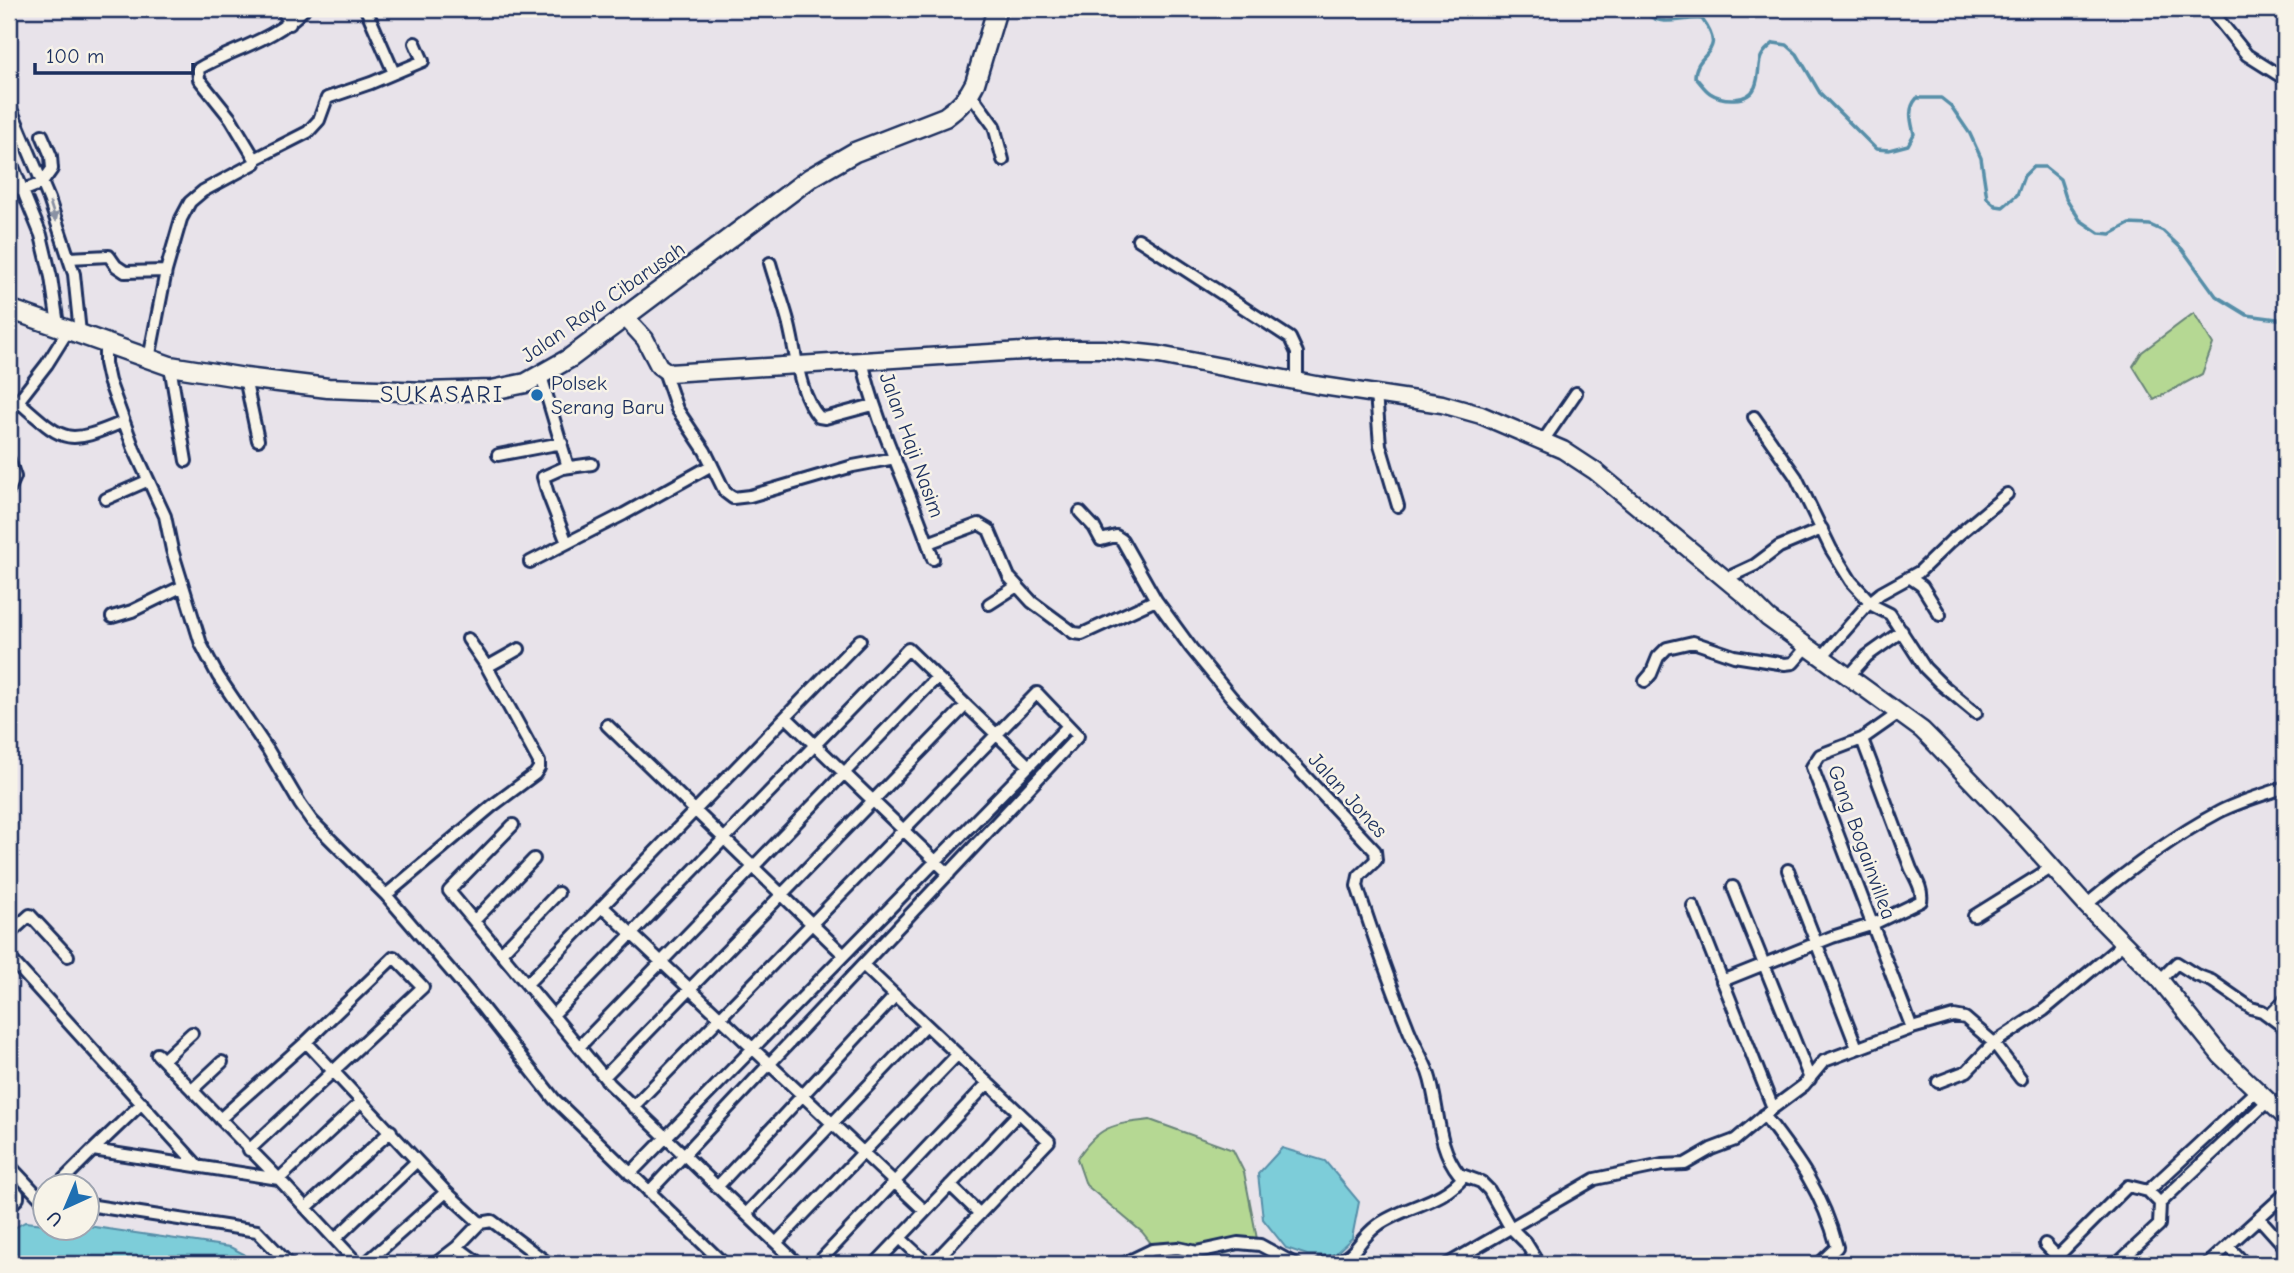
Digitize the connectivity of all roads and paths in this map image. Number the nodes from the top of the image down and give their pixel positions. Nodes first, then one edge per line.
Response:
1 (282, 9) edge
2 (304, 9) edge
3 (366, 9) edge
4 (997, 9) edge
5 (2210, 9) edge
6 (290, 24) junction
7 (415, 43) dead end
8 (394, 73) junction
9 (2285, 79) edge
10 (970, 93) junction
11 (9, 103) edge
12 (42, 135) dead end
13 (9, 157) edge
14 (255, 159) junction
15 (1003, 160) dead end
16 (42, 183) junction
17 (22, 191) junction
18 (1138, 239) dead end
19 (69, 258) junction
20 (769, 263) dead end
21 (166, 271) junction
22 (9, 309) edge
23 (625, 317) junction
24 (69, 329) junction
25 (105, 342) junction
26 (149, 359) junction
27 (862, 360) junction
28 (797, 363) junction
29 (170, 366) junction
30 (664, 370) junction
31 (541, 376) junction
32 (246, 379) junction
33 (1297, 381) junction
34 (1376, 393) junction
35 (1576, 393) dead end
36 (18, 401) junction
37 (873, 405) junction
38 (9, 413) edge
39 (1754, 418) dead end
40 (122, 422) junction
41 (258, 440) dead end
42 (1544, 441) junction
43 (562, 443) junction
44 (498, 455) dead end
45 (895, 458) junction
46 (9, 460) edge
47 (186, 461) dead end
48 (592, 464) dead end
49 (712, 465) junction
50 (568, 467) junction
51 (148, 481) junction
52 (9, 490) edge
53 (2007, 494) dead end
54 (106, 499) dead end
55 (1398, 506) dead end
56 (1080, 512) dead end
57 (1822, 529) junction
58 (567, 543) junction
59 (928, 543) junction
60 (933, 559) dead end
61 (530, 562) dead end
62 (1909, 577) junction
63 (1725, 579) junction
64 (183, 586) junction
65 (1017, 586) junction
66 (1156, 600) junction
67 (1870, 602) junction
68 (989, 604) dead end
69 (1940, 615) dead end
70 (112, 617) dead end
71 (1902, 631) junction
72 (468, 639) dead end
73 (860, 640) dead end
74 (1807, 647) junction
75 (519, 649) dead end
76 (1821, 658) junction
77 (487, 667) junction
78 (937, 677) junction
79 (1848, 677) junction
80 (1644, 681) dead end
81 (966, 705) junction
82 (1899, 713) junction
83 (1976, 713) dead end
84 (786, 717) junction
85 (607, 725) dead end
86 (1068, 726) junction
87 (996, 735) junction
88 (1862, 739) junction
89 (815, 745) junction
90 (1029, 766) junction
91 (844, 773) junction
92 (2285, 787) edge
93 (873, 801) junction
94 (695, 811) junction
95 (513, 825) dead end
96 (903, 830) junction
97 (724, 839) junction
98 (534, 859) dead end
99 (936, 861) junction
100 (753, 867) junction
101 (2051, 868) junction
102 (1788, 870) dead end
103 (949, 874) junction
104 (1733, 887) dead end
105 (558, 893) dead end
106 (782, 894) junction
107 (386, 895) junction
108 (2086, 905) junction
109 (602, 906) junction
110 (1693, 906) dead end
111 (1974, 916) dead end
112 (474, 921) junction
113 (812, 924) junction
114 (1871, 925) junction
115 (9, 934) edge
116 (631, 934) junction
117 (2124, 943) junction
118 (1816, 944) junction
119 (500, 953) junction
120 (844, 955) junction
121 (68, 956) dead end
122 (9, 957) edge
123 (662, 962) junction
124 (863, 965) junction
125 (1764, 965) junction
126 (2160, 980) junction
127 (1722, 981) junction
128 (527, 984) junction
129 (690, 989) junction
130 (895, 996) junction
131 (2285, 1000) edge
132 (553, 1015) junction
133 (2269, 1016) junction
134 (720, 1018) junction
135 (926, 1025) junction
136 (1912, 1028) junction
137 (2285, 1028) edge
138 (192, 1033) dead end
139 (306, 1042) junction
140 (1994, 1043) junction
141 (579, 1047) junction
142 (753, 1048) junction
143 (1857, 1048) junction
144 (957, 1055) junction
145 (222, 1062) dead end
146 (769, 1064) junction
147 (334, 1071) junction
148 (604, 1077) junction
149 (1810, 1079) junction
150 (2021, 1079) dead end
151 (1938, 1082) dead end
152 (988, 1083) junction
153 (192, 1090) junction
154 (802, 1095) junction
155 (2263, 1095) junction
156 (361, 1102) junction
157 (142, 1103) junction
158 (634, 1107) junction
159 (1768, 1111) junction
160 (1019, 1113) junction
161 (2285, 1117) edge
162 (220, 1119) junction
163 (832, 1123) junction
164 (391, 1131) junction
165 (666, 1138) junction
166 (93, 1150) junction
167 (249, 1150) junction
168 (863, 1153) junction
169 (684, 1155) junction
170 (417, 1161) junction
171 (9, 1165) edge
172 (198, 1166) junction
173 (70, 1172) edge
174 (630, 1174) junction
175 (1464, 1176) junction
176 (279, 1179) junction
177 (895, 1182) junction
178 (9, 1184) edge
179 (950, 1185) junction
180 (717, 1187) junction
181 (32, 1188) edge
182 (2148, 1191) junction
183 (446, 1192) junction
184 (649, 1192) junction
185 (2285, 1194) edge
186 (18, 1198) junction
187 (32, 1199) edge
188 (2160, 1203) junction
189 (102, 1207) edge
190 (9, 1208) edge
191 (306, 1208) junction
192 (925, 1211) junction
193 (746, 1214) junction
194 (980, 1214) junction
195 (2259, 1218) junction
196 (480, 1223) junction
197 (1510, 1227) junction
198 (900, 1238) junction
199 (335, 1239) junction
200 (776, 1244) junction
201 (2045, 1244) dead end
202 (2228, 1246) junction
203 (457, 1247) junction
204 (2285, 1247) edge
205 (2060, 1260) edge
206 (289, 1264) edge
207 (358, 1264) edge
208 (365, 1264) edge
209 (435, 1264) edge
210 (480, 1264) edge
211 (549, 1264) edge
212 (723, 1264) edge
213 (798, 1264) edge
214 (817, 1264) edge
215 (875, 1264) edge
216 (930, 1264) edge
217 (1123, 1264) edge
218 (1294, 1264) edge
219 (1321, 1264) edge
220 (1448, 1264) edge
221 (1539, 1264) edge
222 (1819, 1264) edge
223 (2117, 1264) edge
224 (2208, 1264) edge
225 (2245, 1264) edge

1 - 6 street
2 - 6 street
3 - 8 street
4 - 10 main road, Jalan Raya Cibarusah
5 - 9 street
6 - 14 street
7 - 8 street
8 - 14 street
10 - 15 street
10 - 23 main road, Jalan Raya Cibarusah
11 - 16 street
12 - 16 street
13 - 17 street
14 - 21 street
16 - 17 street
16 -> 19 street
17 - 24 street
18 - 33 street
19 - 21 street
19 - 24 street
20 - 28 street
21 - 26 street
22 - 24 main road, Jalan Raya Cibarusah
23 - 30 street
23 - 31 main road, Jalan Raya Cibarusah
24 - 25 main road, Jalan Raya Cibarusah
24 - 36 street
25 - 26 main road, Jalan Raya Cibarusah
25 - 40 street
26 - 29 main road, Jalan Raya Cibarusah
27 - 28 street
27 - 33 street
27 - 37 street, Jalan Haji Nasim
28 - 30 street
28 - 37 street
29 - 32 main road, Jalan Raya Cibarusah
29 - 47 street
30 - 49 street
31 - 32 main road, Jalan Raya Cibarusah
31 - 43 street
32 - 41 street
33 - 34 street
34 - 42 street
34 - 55 street
35 - 42 street
36 - 38 street
36 - 40 street
37 - 45 street, Jalan Haji Nasim
39 - 57 street
40 - 51 street
42 - 63 street
43 - 44 street
43 - 50 street
45 - 49 street
45 - 59 street, Jalan Haji Nasim
46 - 52 street
48 - 50 street
49 - 58 street
50 - 58 street
51 - 54 street
51 - 64 street
53 - 62 street
56 - 66 street, Jalan Jones
57 - 63 street
57 - 67 street
58 - 61 street
59 - 60 street
59 - 65 street, Jalan Haji Nasim
62 - 67 street
62 - 69 street
63 - 74 street
64 - 70 street
64 - 107 street
65 - 66 street, Jalan Haji Nasim
65 - 68 street
66 - 175 street, Jalan Jones
67 - 71 street
67 - 76 street
71 - 79 street
71 - 83 street
72 - 77 street
73 - 84 street
74 - 76 street
74 - 80 street
75 - 77 street
76 - 79 street
77 - 107 street
78 - 81 street
78 - 89 street
78 - 91 street
79 - 82 street
81 - 87 street
81 - 93 street
82 - 88 street, Gang Bogainvillea
82 - 101 street
84 - 89 street
84 - 94 street
85 - 94 street
86 - 87 street
86 - 90 street
86 - 103 street
87 - 90 street
87 - 96 street
88 - 114 street, Gang Bogainvillea
88 - 114 street
89 - 91 street
89 - 97 street
90 - 99 street
91 - 93 street
91 - 100 street
92 - 108 street
93 - 96 street
93 - 106 street
94 - 97 street
94 - 109 street
95 - 112 street
96 - 99 street
96 - 113 street
97 - 100 street
97 - 116 street
98 - 112 street
99 - 103 street
99 - 120 street
100 - 106 street
100 - 123 street
101 - 108 street
101 - 111 street
102 - 118 street
103 - 124 street
104 - 125 street
105 - 119 street
106 - 113 street
106 - 129 street
107 - 174 street
108 - 117 street
109 - 116 street
109 - 128 street
110 - 127 street
112 - 119 street
113 - 120 street
113 - 134 street
114 - 118 street
114 - 136 street, Gang Bogainvillea
115 - 121 street
116 - 123 street
116 - 132 street
117 - 126 street
117 - 140 street
118 - 125 street
118 - 143 street
119 - 128 street
120 - 142 street
122 - 157 street
123 - 129 street
123 - 141 street
124 - 130 street
124 - 146 street
125 - 127 street
125 - 149 street
126 - 133 street
126 - 155 street
127 - 159 street
128 - 132 street
129 - 134 street
129 - 148 street
130 - 135 street
130 - 154 street
131 - 133 street
132 - 141 street
133 - 137 street
134 - 142 street
134 - 158 street
135 - 144 street
135 - 163 street
136 - 140 street
136 - 143 street
138 - 153 street
139 - 147 street
139 - 147 street
139 - 162 street
140 - 150 street
140 - 151 street
141 - 148 street
142 - 146 street
142 - 165 street
143 - 149 street
144 - 152 street
144 - 168 street
145 - 153 street
146 - 154 street
146 - 169 street
147 - 156 street
147 - 167 street
148 - 158 street
149 - 159 street
152 - 160 street
152 - 177 street
153 - 162 street
154 - 163 street
154 - 180 street
155 - 161 street
155 - 182 street
155 - 188 street
156 - 164 street
156 - 176 street
157 - 166 street
157 - 172 street
158 - 165 street
159 - 197 street
159 - 222 street
160 - 179 street
160 - 194 street
162 - 167 street
163 - 168 street
163 - 193 street
164 - 170 street
164 - 191 street
165 - 169 street
165 - 174 street
166 - 172 street
166 - 173 street
167 - 176 street
168 - 177 street
168 - 200 street
169 - 180 street
169 - 184 street
170 - 183 street
170 - 199 street
171 - 181 street
172 - 176 street
174 - 184 street
175 - 197 street, Jalan Jones
175 - 219 street
176 - 191 street
177 - 192 street
177 - 214 street
178 - 186 street
179 - 192 street
179 - 194 street
180 - 193 street
182 - 188 street
182 - 205 street
183 - 196 street
183 - 208 street
184 - 212 street
185 - 195 street
186 - 187 street
186 - 190 street
188 - 223 street
189 - 206 street
191 - 199 street
192 - 198 street
193 - 200 street
194 - 216 street
195 - 202 street
195 - 204 street
196 - 203 street
196 - 211 street
197 - 220 street
197 - 221 street, Jalan Jones
198 - 215 street
198 - 216 street
199 - 207 street
200 - 213 street
201 - 205 street
202 - 224 street
202 - 225 street
203 - 209 street
203 - 210 street
217 - 218 street

